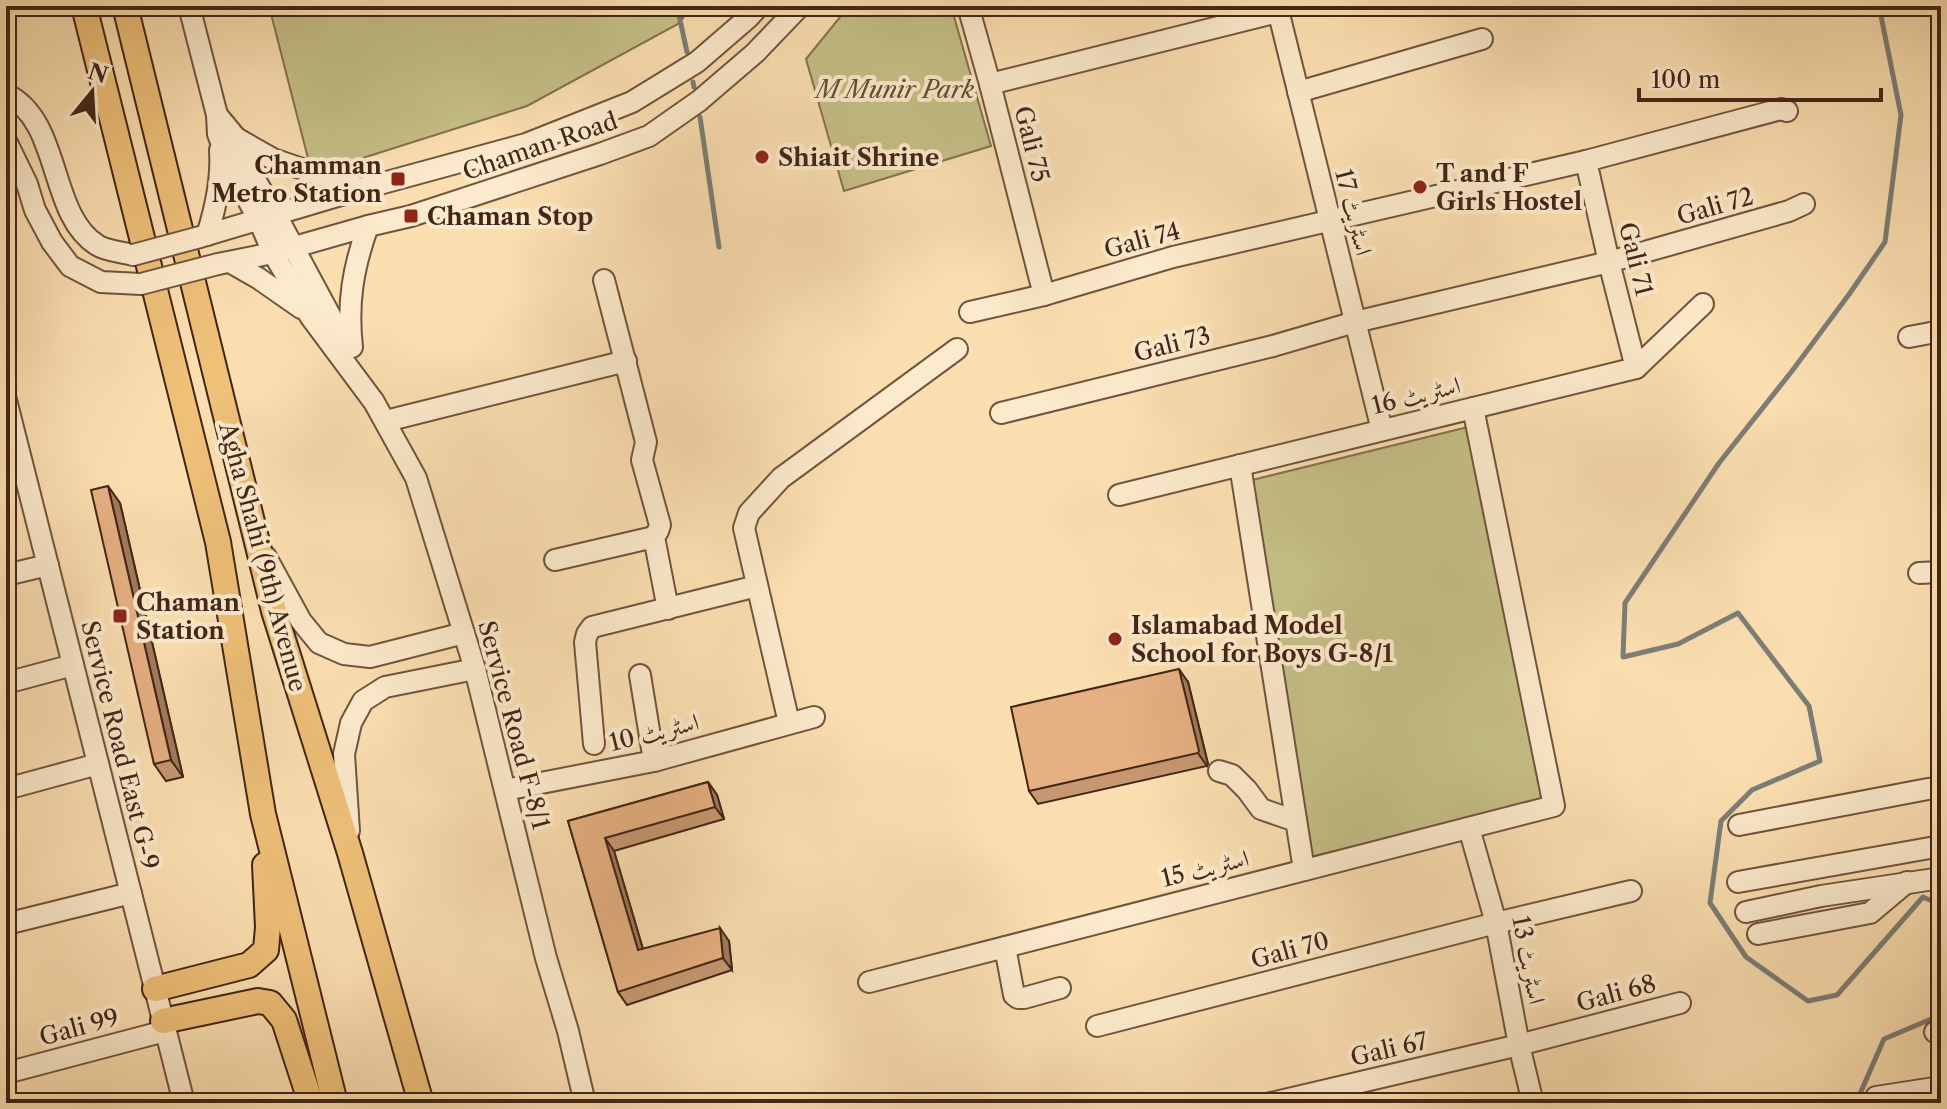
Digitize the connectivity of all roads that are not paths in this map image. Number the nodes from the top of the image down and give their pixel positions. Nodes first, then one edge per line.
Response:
1 (84, 6) edge
2 (125, 6) edge
3 (189, 6) edge
4 (759, 6) edge
5 (800, 6) edge
6 (968, 6) edge
7 (1277, 9) edge
8 (1482, 39) dead end
9 (990, 84) junction
10 (1298, 92) junction
11 (6, 94) edge
12 (1787, 111) dead end
13 (224, 129) junction
14 (6, 141) edge
15 (1586, 161) junction
16 (6, 176) edge
17 (27, 184) junction
18 (361, 189) junction
19 (1796, 208) dead end
20 (268, 217) junction
21 (1329, 221) junction
22 (368, 226) junction
23 (204, 236) junction
24 (274, 253) junction
25 (1609, 262) junction
26 (224, 263) junction
27 (604, 280) dead end
28 (1044, 295) junction
29 (1703, 304) dead end
30 (970, 312) dead end
31 (310, 316) junction
32 (1355, 322) junction
33 (1941, 331) edge
34 (1909, 337) dead end
35 (957, 349) dead end
36 (626, 361) junction
37 (354, 366) junction
38 (1636, 368) junction
39 (6, 400) edge
40 (1473, 408) junction
41 (1001, 413) dead end
42 (386, 421) junction
43 (1382, 430) junction
44 (13, 459) edge
45 (1240, 465) junction
46 (1119, 495) dead end
47 (254, 536) junction
48 (654, 537) junction
49 (555, 560) dead end
50 (48, 565) junction
51 (1941, 572) edge
52 (1919, 573) dead end
53 (6, 575) edge
54 (757, 586) junction
55 (668, 609) junction
56 (464, 633) junction
57 (73, 665) junction
58 (475, 669) junction
59 (640, 675) dead end
60 (6, 683) edge
61 (814, 717) dead end
62 (789, 723) junction
63 (594, 744) dead end
64 (654, 761) junction
65 (98, 764) junction
66 (1219, 771) dead end
67 (1941, 788) edge
68 (6, 789) edge
69 (505, 790) junction
70 (263, 814) junction
71 (1296, 821) junction
72 (1739, 825) dead end
73 (1469, 828) junction
74 (1941, 846) edge
75 (350, 853) junction
76 (1304, 870) junction
77 (1941, 878) edge
78 (1738, 882) dead end
79 (1907, 882) junction
80 (1631, 891) dead end
81 (131, 893) junction
82 (1746, 912) dead end
83 (1496, 923) junction
84 (6, 924) edge
85 (1758, 934) dead end
86 (1005, 947) junction
87 (869, 982) dead end
88 (1060, 988) dead end
89 (155, 989) junction
90 (1680, 1003) dead end
91 (164, 1026) junction
92 (1097, 1026) dead end
93 (1519, 1045) junction
94 (6, 1073) edge
95 (1941, 1087) edge
96 (1876, 1097) dead end
97 (184, 1103) edge
98 (311, 1103) edge
99 (335, 1103) edge
100 (421, 1103) edge
101 (585, 1103) edge
102 (1271, 1103) edge
103 (1533, 1103) edge

1 - 70 main road, Agha Shahi (9th) Avenue
2 - 47 main road, Agha Shahi (9th) Avenue
3 - 13 street, Service Road F-8/1
4 - 18 street, Chaman Road
5 - 22 street, Chaman Road
6 - 9 street, Gali 75
7 - 9 street
7 - 10 street, اسٹریٹ 17
8 - 10 street
9 - 28 street, Gali 75
10 - 21 street, اسٹریٹ 17
11 - 23 street, Chaman Road, bridge
12 - 15 street, Gali 74
13 - 18 street
13 - 20 street, Service Road F-8/1
13 - 23 street
14 - 17 street, Chaman Road
15 - 21 street, Gali 74
15 - 25 street, Gali 71
16 - 17 street
17 - 26 street, Chaman Road, bridge
18 - 20 street, Chaman Road
19 - 25 street, Gali 72
20 - 23 street, Chaman Road
20 - 24 street, Service Road F-8/1
21 - 28 street, Gali 74
21 - 32 street, اسٹریٹ 17
22 - 24 street, Chaman Road
22 - 37 street
24 - 26 street, Chaman Road
24 - 31 street, Service Road F-8/1
24 - 37 street, Service Road F-8/1
25 - 32 street, Gali 72
25 - 38 street, Gali 71
26 - 31 street
27 - 36 street
28 - 30 street, Gali 74
29 - 38 street, اسٹریٹ 16
31 - 37 street, Service Road F-8/1
32 - 41 street, Gali 73
32 - 43 street, اسٹریٹ 17
33 - 34 street
35 - 54 street
36 - 42 street
36 - 48 street
37 - 42 street, Service Road F-8/1
38 - 40 street, اسٹریٹ 16
39 - 44 street, Service Road East G-9
40 - 43 street, اسٹریٹ 16
40 - 73 street, اسٹریٹ 15
42 - 56 street, Service Road F-8/1
43 - 45 street, اسٹریٹ 16
44 - 50 street, Service Road East G-9
45 - 46 street, اسٹریٹ 16
45 - 71 street
47 - 56 street
47 - 75 main road, Agha Shahi (9th) Avenue
48 - 49 street
48 - 55 street
50 - 53 street
50 - 57 street, Service Road East G-9
51 - 52 street
54 - 55 street
54 - 62 street
55 - 63 street
56 - 58 street, Service Road F-8/1
57 - 60 street
57 - 65 street, Service Road East G-9
58 - 69 street, Service Road F-8/1
58 - 75 street
59 - 64 street
61 - 62 street, اسٹریٹ 10
62 - 64 street, اسٹریٹ 10
64 - 69 street, اسٹریٹ 10
65 - 68 street
65 - 81 street, Service Road East G-9
66 - 71 street
67 - 72 street
69 - 101 street, Service Road F-8/1
70 - 89 main road
70 - 99 main road, Agha Shahi (9th) Avenue
71 - 76 street
73 - 76 street, اسٹریٹ 15
73 - 83 street, اسٹریٹ 13
74 - 78 street
75 - 100 main road, Agha Shahi (9th) Avenue
76 - 86 street, اسٹریٹ 15
77 - 79 street
79 - 82 street
79 - 85 street
80 - 83 street, Gali 70
81 - 84 street
81 - 89 street, Service Road East G-9
83 - 92 street, Gali 70
83 - 93 street, اسٹریٹ 13
86 - 87 street, اسٹریٹ 15
86 - 88 street
89 - 91 street, Service Road East G-9
90 - 93 street, Gali 68
91 - 94 street, Gali 99
91 - 97 street, Service Road East G-9
91 - 98 main road
93 - 102 street, Gali 67
93 - 103 street, اسٹریٹ 13
95 - 96 street

